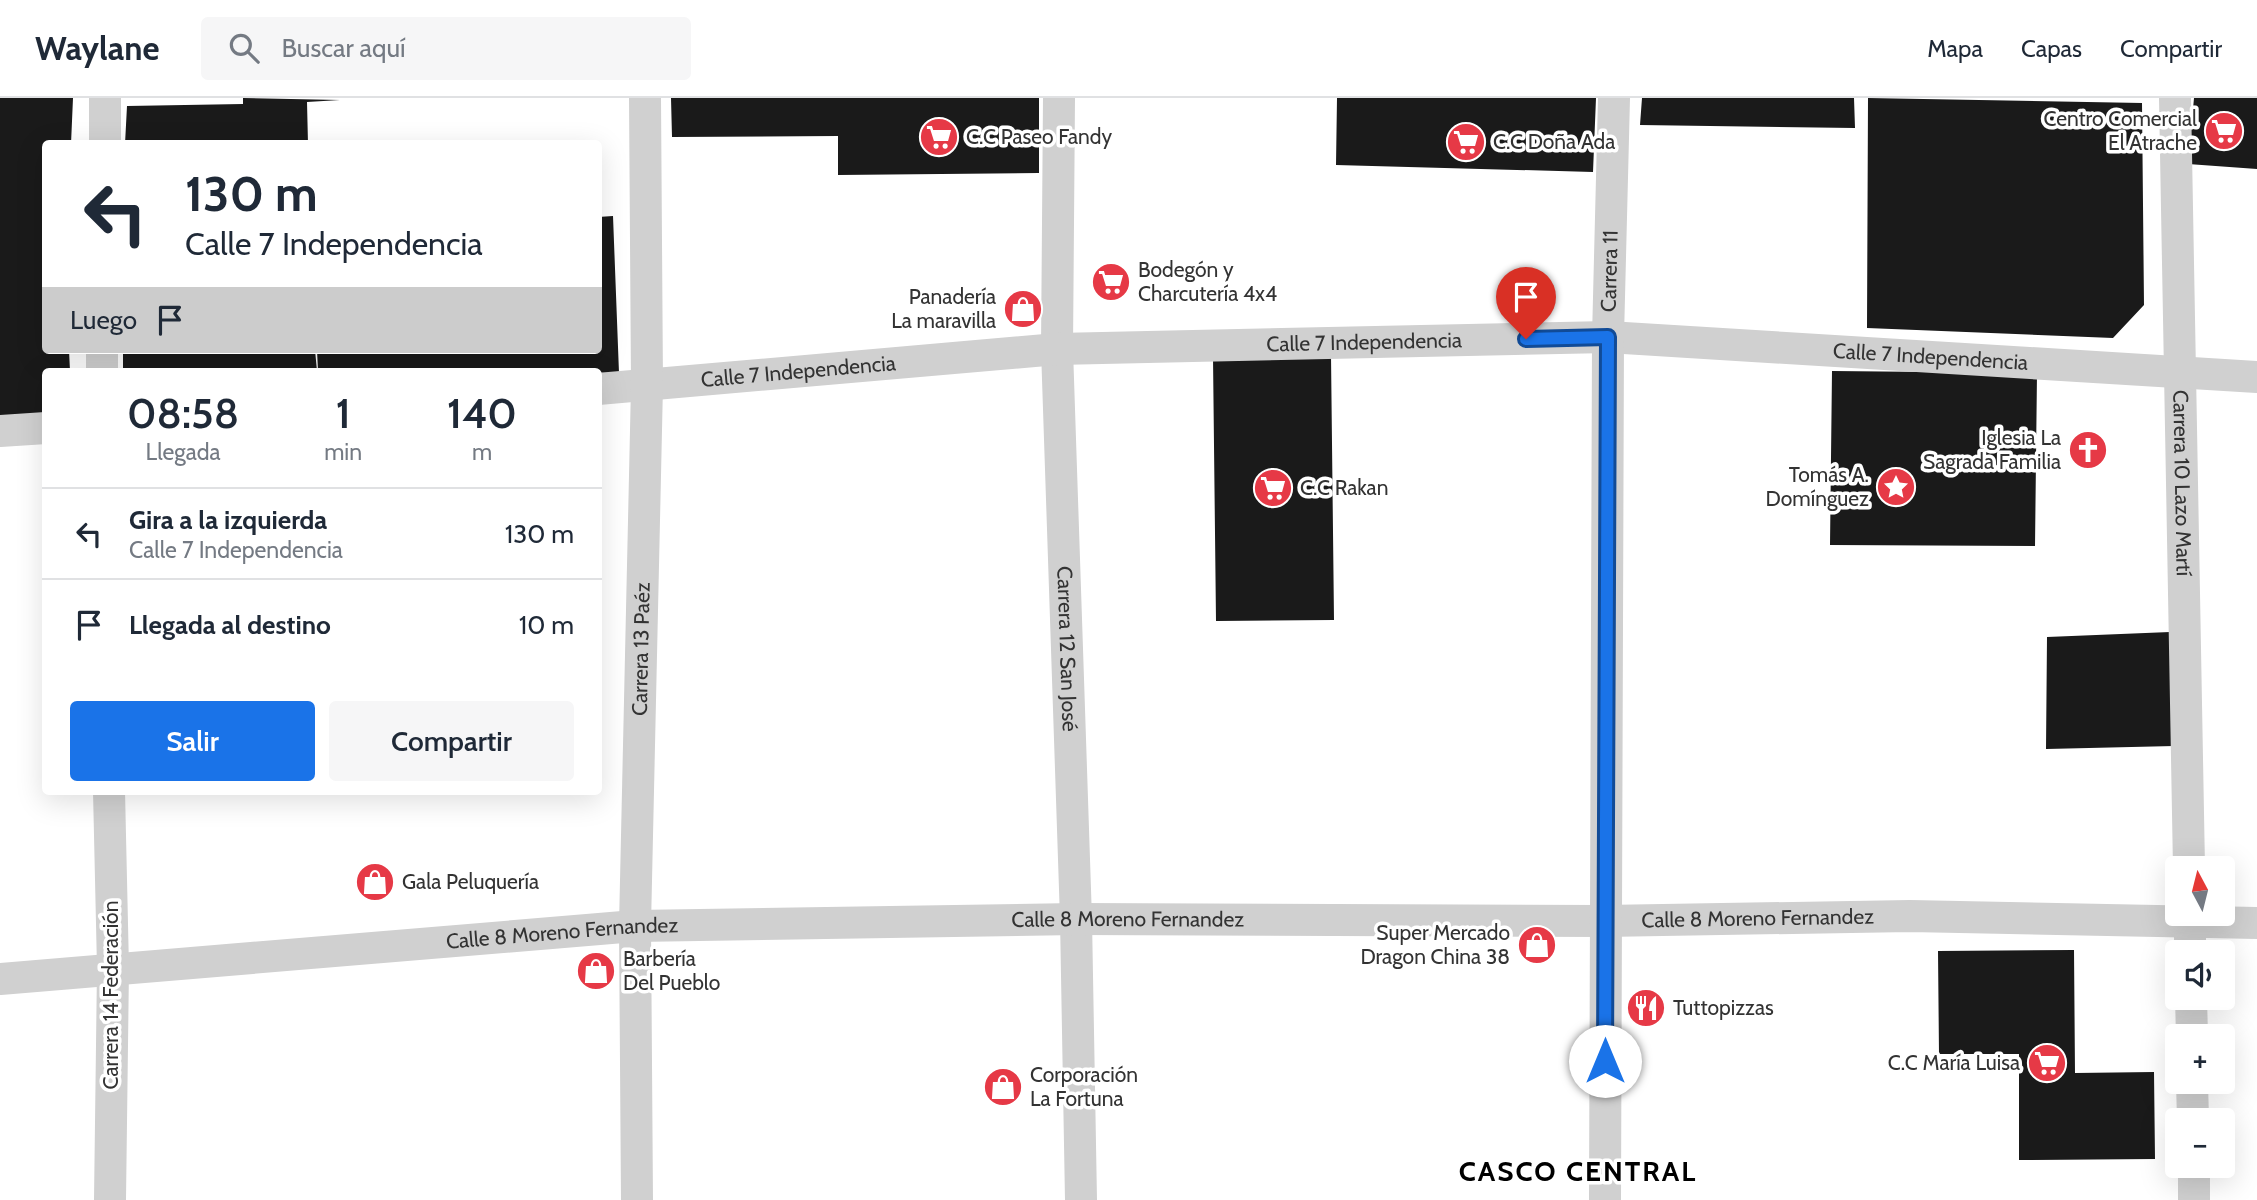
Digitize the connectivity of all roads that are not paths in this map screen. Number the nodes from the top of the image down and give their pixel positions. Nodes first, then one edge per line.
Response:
1 (105, 98) edge
2 (645, 98) edge
3 (1059, 98) edge
4 (1614, 98) edge
5 (2175, 98) edge
6 (104, 140) edge
7 (1608, 337) junction
8 (1057, 349) junction
9 (2178, 371) junction
10 (2257, 377) edge
11 (647, 385) junction
12 (602, 389) edge
13 (42, 428) edge
14 (0, 431) edge
15 (109, 795) edge
16 (2189, 856) edge
17 (1076, 919) junction
18 (1604, 922) junction
19 (2257, 923) edge
20 (635, 926) junction
21 (2190, 929) edge
22 (113, 968) junction
23 (0, 979) edge
24 (2194, 1178) edge
25 (110, 1200) edge
26 (637, 1200) edge
27 (1081, 1200) edge
28 (1605, 1200) edge
29 (2194, 1200) edge

1 - 6 street
2 - 11 street, Carrera 13 Paéz
3 - 8 street, Carrera 12 San José
4 - 7 street, Carrera 11
5 - 9 street, Carrera 10 Lazo Martí
7 - 8 street, Calle 7 Independencia
7 - 9 street, Calle 7 Independencia
7 - 18 street, Carrera 11
8 - 11 street, Calle 7 Independencia
8 - 17 street, Carrera 12 San José
9 - 10 street, Calle 7 Independencia
9 - 16 street, Carrera 10 Lazo Martí
11 - 12 street, Calle 7 Independencia
11 - 20 street, Carrera 13 Paéz
13 - 14 street
15 - 22 street, Carrera 14 Federación
17 - 18 street, Calle 8 Moreno Fernandez
17 - 20 street, Calle 8 Moreno Fernandez
17 - 27 street, Carrera 12 San José
18 - 21 street, Calle 8 Moreno Fernandez
18 - 28 street, Carrera 11
19 - 21 street, Calle 8 Moreno Fernandez
20 - 22 street, Calle 8 Moreno Fernandez
20 - 26 street, Carrera 13 Paéz
22 - 23 street, Calle 8 Moreno Fernandez
22 - 25 street, Carrera 14 Federación
24 - 29 street

